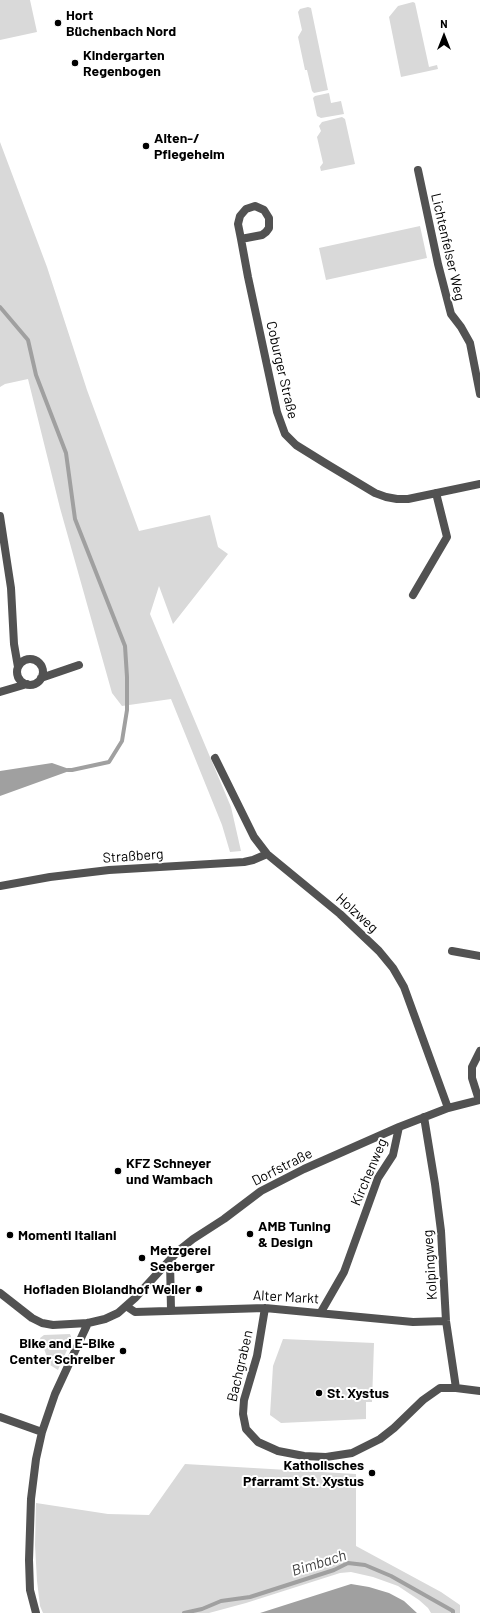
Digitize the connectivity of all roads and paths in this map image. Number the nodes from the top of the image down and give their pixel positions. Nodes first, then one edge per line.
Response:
1 (418, 170) dead end
2 (241, 239) junction
3 (480, 394) edge
4 (480, 484) edge
5 (436, 493) junction
6 (0, 516) edge
7 (413, 595) dead end
8 (79, 665) dead end
9 (18, 667) junction
10 (41, 678) junction
11 (26, 684) junction
12 (0, 692) edge
13 (215, 758) dead end
14 (267, 854) junction
15 (0, 886) edge
16 (452, 950) dead end
17 (480, 956) edge
18 (480, 1051) edge
19 (480, 1100) edge
20 (448, 1108) junction
21 (424, 1117) junction
22 (399, 1127) junction
23 (170, 1260) junction
24 (0, 1293) edge
25 (126, 1306) junction
26 (265, 1308) junction
27 (171, 1310) junction
28 (321, 1312) junction
29 (446, 1321) junction
30 (88, 1323) junction
31 (456, 1388) junction
32 (480, 1391) edge
33 (0, 1417) edge
34 (42, 1432) junction
35 (36, 1613) edge

1 - 3 street, Lichtenfelser Weg
2 - 2 street, Coburger Straße
2 - 5 street, Coburger Straße
4 - 5 street, Coburger Straße
5 - 7 street
6 - 9 street
8 - 10 street
9 - 10 street
9 - 11 street
10 - 11 street
11 - 12 street
13 - 14 street, Holzweg
14 - 15 street, Straßberg
14 - 20 street, Holzweg
16 - 17 street
18 - 19 street
19 - 20 street, Dorfstraße
20 - 21 street, Dorfstraße
21 - 22 street, Dorfstraße
21 - 29 street, Kolpingweg
22 - 23 street, Dorfstraße
22 - 28 street, Kirchenweg
23 - 25 street, Dorfstraße
23 - 27 street
24 - 30 street, Dorfstraße
25 - 27 street, Alter Markt
25 - 30 street, Dorfstraße
26 - 27 street, Alter Markt
26 - 28 street, Alter Markt
26 - 31 street, Bachgraben
28 - 29 street, Alter Markt
29 - 31 street, Kolpingweg
30 - 34 street
31 - 32 street
33 - 34 street
34 - 35 street

